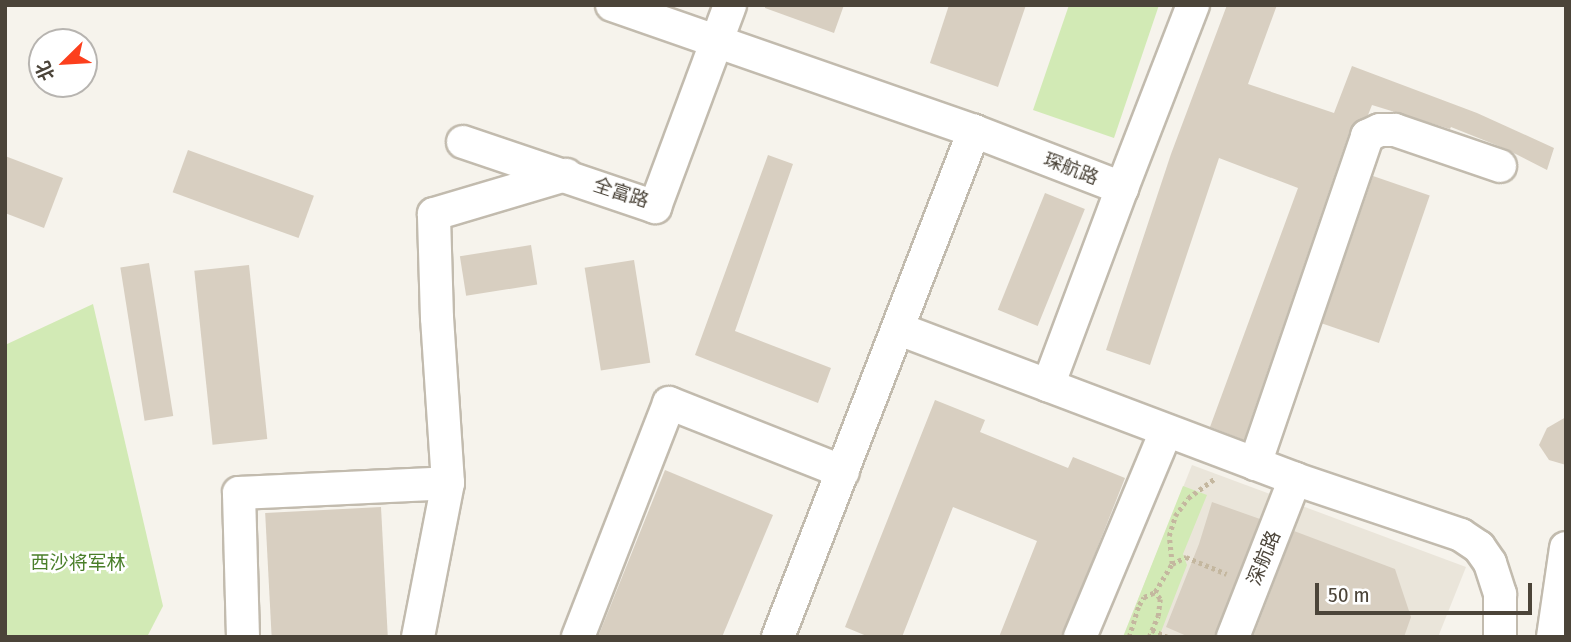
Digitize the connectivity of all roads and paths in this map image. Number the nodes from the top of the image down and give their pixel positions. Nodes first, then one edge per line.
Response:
1 (612, 5) edge
2 (730, 5) edge
3 (1193, 5) edge
4 (717, 42) junction
5 (974, 131) junction
6 (463, 142) dead end
7 (1500, 166) dead end
8 (566, 175) junction
9 (1122, 188) junction
10 (899, 329) junction
11 (1048, 386) junction
12 (1166, 431) junction
13 (1226, 453) junction
14 (1255, 464) junction
15 (843, 472) junction
16 (1295, 480) junction
17 (448, 483) junction
18 (1566, 548) edge
19 (1172, 564) junction
20 (1254, 584) junction
21 (1563, 588) edge
22 (1155, 592) junction
23 (1152, 630) junction
24 (243, 637) edge
25 (418, 637) edge
26 (579, 637) edge
27 (778, 637) edge
28 (1080, 637) edge
29 (1129, 637) edge
30 (1149, 637) edge
31 (1168, 637) edge
32 (1233, 637) edge
33 (1500, 637) edge
34 (1553, 637) edge

1 - 4 street, 琛航路
2 - 4 street, 全富路
3 - 9 street
4 - 5 street, 琛航路
4 - 8 street, 全富路
5 - 9 street, 琛航路
5 - 10 street
6 - 8 street, 全富路
7 - 14 street
8 - 17 street
9 - 11 street, 琛航路
10 - 11 street
10 - 15 street
11 - 12 street
12 - 13 street
12 - 28 street
13 - 14 street
13 - 19 path
14 - 16 street
15 - 26 street
15 - 27 street
16 - 20 street, 深航路
16 - 33 street
17 - 24 street
17 - 25 street
18 - 21 street
19 - 20 path
19 - 22 path
20 - 32 street, 深航路
21 - 34 street
22 - 23 path
22 - 29 path
23 - 30 path
23 - 31 path

